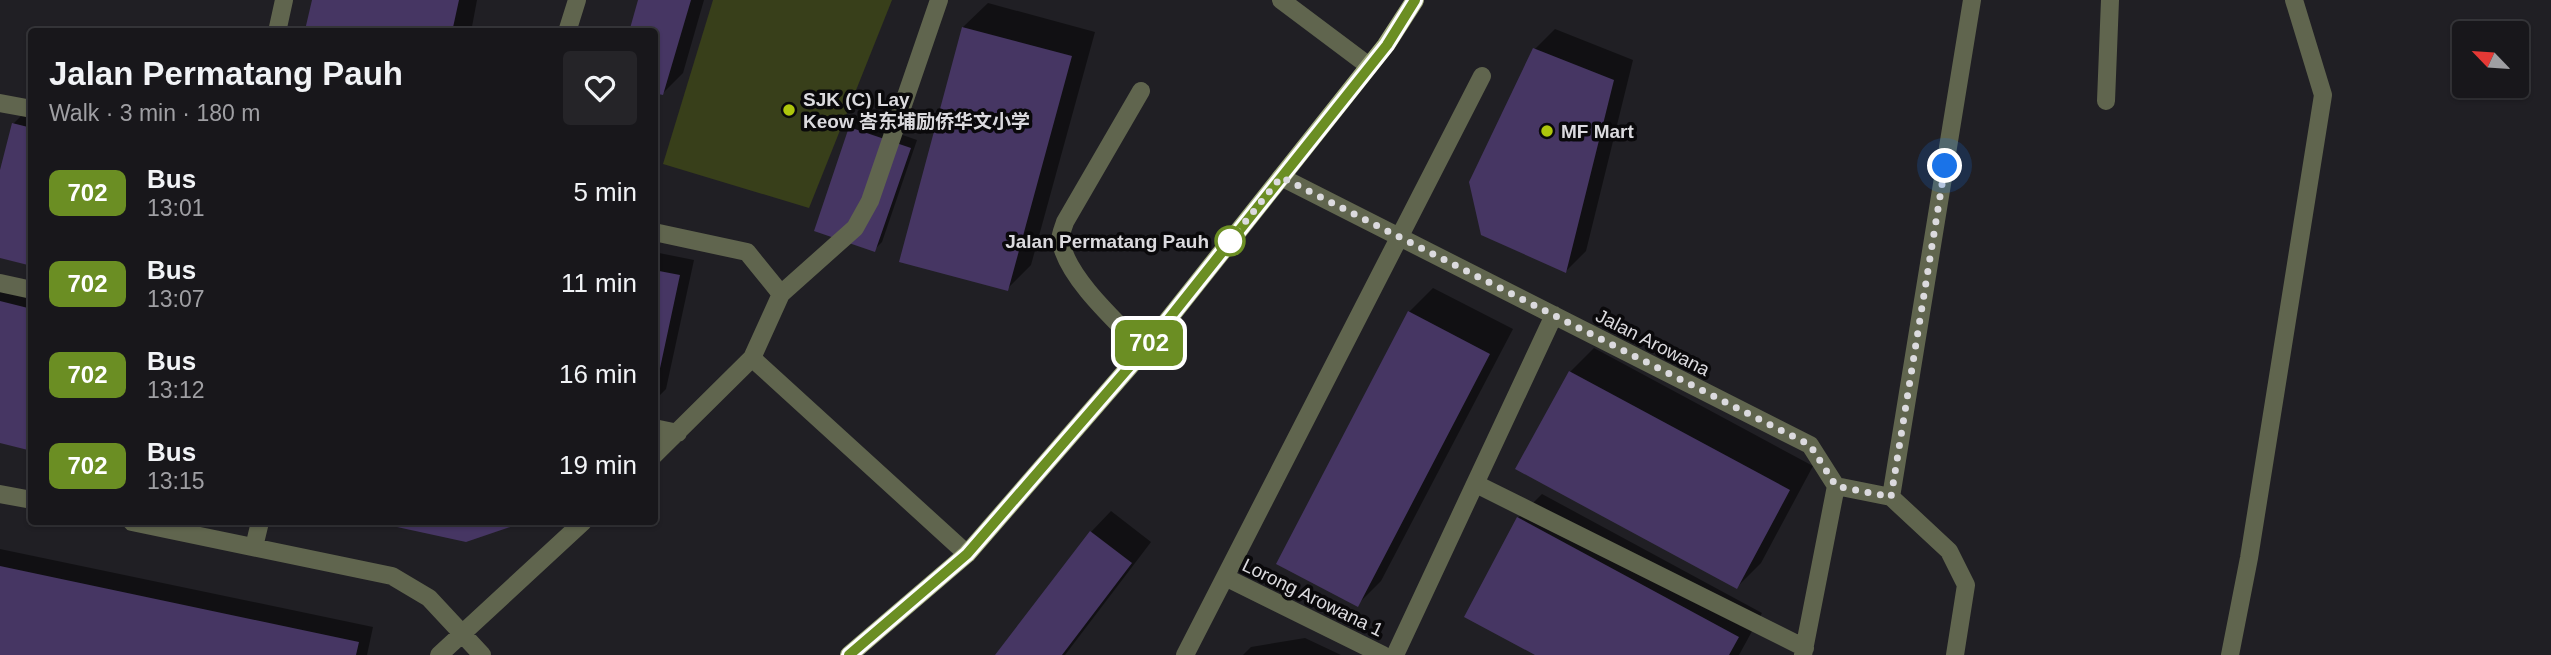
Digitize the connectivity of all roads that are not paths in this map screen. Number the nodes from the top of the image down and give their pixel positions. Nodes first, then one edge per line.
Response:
1 (284, 0) edge
2 (577, 0) edge
3 (939, 0) edge
4 (1281, 0) edge
5 (1415, 0) edge
6 (1423, 0) edge
7 (1972, 0) edge
8 (2110, 0) edge
9 (2294, 0) edge
10 (278, 28) edge
11 (568, 28) edge
12 (1387, 45) junction
13 (1369, 66) junction
14 (1482, 76) dead end
15 (1141, 91) dead end
16 (2106, 101) dead end
17 (0, 103) edge
18 (28, 108) edge
19 (1281, 177) junction
20 (658, 233) edge
21 (1400, 237) junction
22 (0, 283) edge
23 (28, 289) edge
24 (781, 294) junction
25 (1554, 316) junction
26 (1144, 350) junction
27 (752, 358) junction
28 (658, 429) edge
29 (678, 433) junction
30 (658, 451) edge
31 (1476, 484) junction
32 (1836, 486) junction
33 (0, 494) edge
34 (1891, 497) junction
35 (28, 499) edge
36 (147, 525) edge
37 (259, 525) edge
38 (580, 525) edge
39 (254, 547) junction
40 (967, 554) junction
41 (1225, 577) junction
42 (464, 633) junction
43 (1804, 651) edge
44 (439, 655) edge
45 (482, 655) edge
46 (849, 655) edge
47 (1185, 655) edge
48 (1382, 655) edge
49 (1395, 655) edge
50 (1955, 655) edge
51 (2230, 655) edge

1 - 10 street
2 - 11 street
3 - 24 street
4 - 13 street
5 - 12 main road
6 - 12 main road
7 - 34 street
8 - 16 street
9 - 51 street
12 - 13 main road
13 - 19 main road
14 - 21 street
15 - 26 street
17 - 18 street
19 - 21 street, Jalan Arowana
19 - 26 main road
20 - 24 street
21 - 25 street, Jalan Arowana
21 - 41 street
22 - 23 street
24 - 27 street
25 - 31 street
25 - 32 street, Jalan Arowana
26 - 40 main road
27 - 29 street
27 - 40 street
28 - 29 street
29 - 30 street
31 - 43 street
31 - 49 street
32 - 34 street
32 - 43 street
33 - 35 street
34 - 50 street
36 - 39 street
37 - 39 street
38 - 42 street
39 - 42 street
40 - 46 main road
41 - 47 street
41 - 48 street, Lorong Arowana 1
42 - 44 street
42 - 45 street

